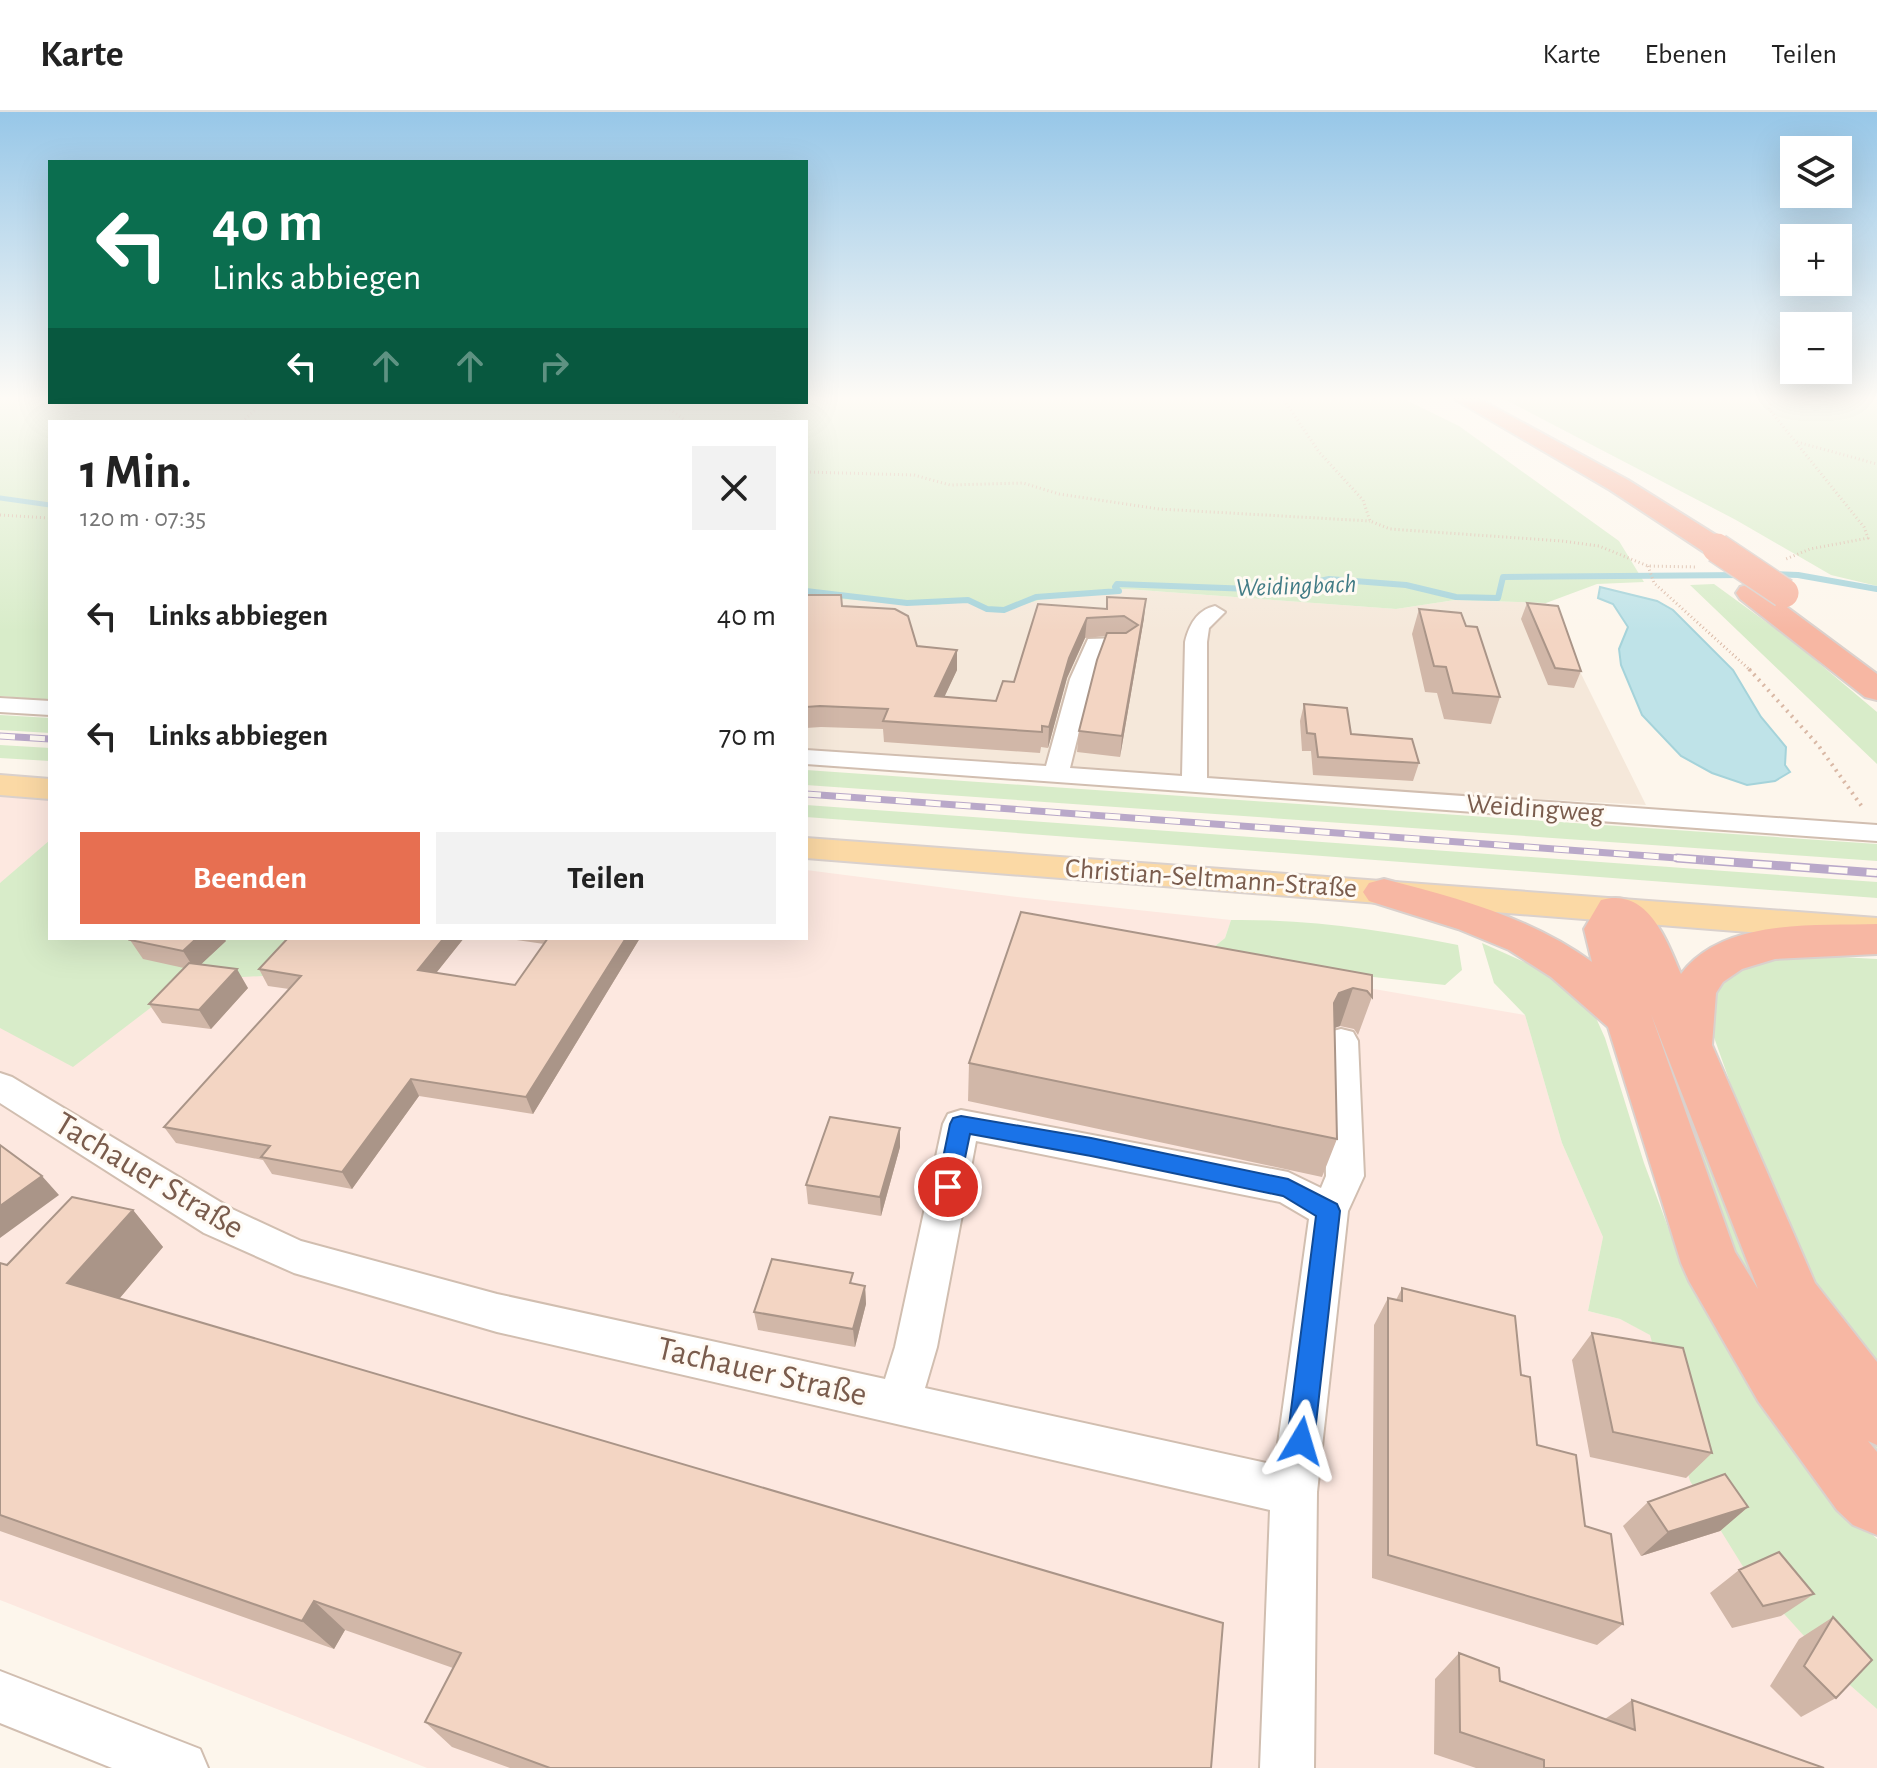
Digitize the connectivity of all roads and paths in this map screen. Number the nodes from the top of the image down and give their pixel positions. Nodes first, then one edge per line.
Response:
1 (922, 477) edge
2 (1342, 477) edge
3 (1576, 477) edge
4 (1604, 477) edge
5 (1824, 477) edge
6 (0, 515) edge
7 (48, 518) edge
8 (1370, 521) junction
9 (1868, 538) junction
10 (1877, 538) edge
11 (1783, 560) dead end
12 (1215, 612) dead end
13 (1122, 644) edge
14 (1877, 661) edge
15 (1877, 690) edge
16 (0, 705) edge
17 (48, 708) edge
18 (808, 757) edge
19 (1056, 775) junction
20 (0, 785) edge
21 (1194, 786) junction
22 (48, 789) edge
23 (1873, 825) edge
24 (808, 848) edge
25 (1384, 892) junction
26 (1616, 910) junction
27 (1877, 930) edge
28 (1877, 939) edge
29 (1629, 1019) junction
30 (1341, 1041) dead end
31 (1688, 1048) junction
32 (0, 1086) edge
33 (1329, 1211) junction
34 (899, 1403) junction
35 (1877, 1413) edge
36 (1294, 1492) junction
37 (1877, 1501) edge
38 (0, 1697) edge
39 (181, 1768) edge
40 (1287, 1768) edge

1 - 8 path
2 - 8 path
3 - 15 highway
4 - 14 highway, bridge
5 - 9 path
6 - 7 path
8 - 23 path
9 - 10 path
9 - 11 path
12 - 21 street
13 - 19 street
16 - 17 street
18 - 19 street, Weidingweg
19 - 21 street, Weidingweg
20 - 22 main road
21 - 23 street, Weidingweg
24 - 25 main road, Christian-Seltmann-Straße
25 - 26 main road, Christian-Seltmann-Straße
25 - 29 highway
26 - 27 main road, Christian-Seltmann-Straße
26 - 29 highway
26 - 31 highway
28 - 31 highway
29 - 37 highway
30 - 33 street
31 - 35 highway
32 - 34 street, Tachauer Straße
33 - 34 street
33 - 36 street
34 - 36 street, Tachauer Straße
36 - 40 street
38 - 39 street

